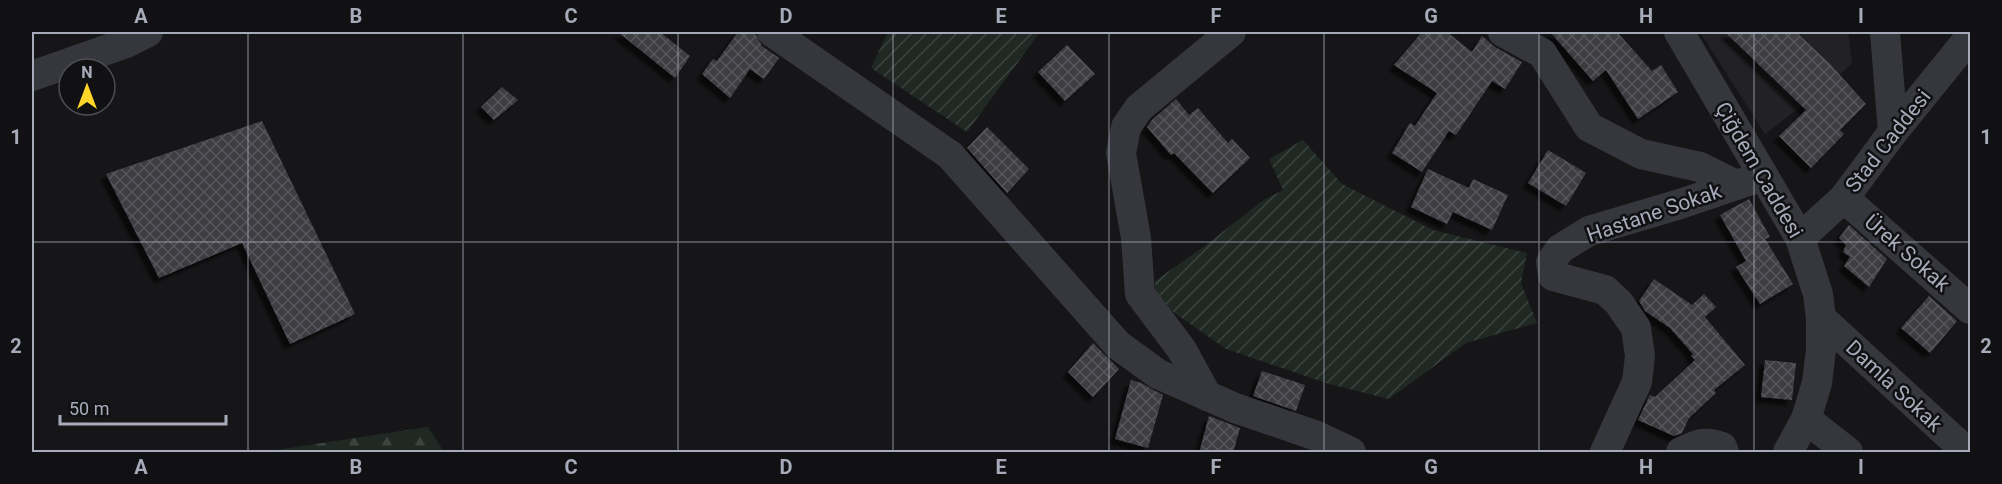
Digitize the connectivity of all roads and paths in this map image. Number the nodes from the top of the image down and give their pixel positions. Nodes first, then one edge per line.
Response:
1 (148, 32) edge
2 (772, 32) edge
3 (1231, 32) edge
4 (1503, 32) edge
5 (1679, 32) edge
6 (1885, 32) edge
7 (1971, 37) edge
8 (32, 76) edge
9 (1893, 132) junction
10 (1750, 181) junction
11 (1844, 198) junction
12 (1800, 238) junction
13 (1971, 309) edge
14 (1821, 318) junction
15 (1207, 396) junction
16 (1806, 419) junction
17 (1351, 453) edge
18 (1605, 453) edge
19 (1681, 453) edge
20 (1724, 453) edge
21 (1788, 453) edge
22 (1848, 453) edge
23 (1966, 453) edge

1 - 8 street
2 - 15 street
3 - 15 street
4 - 10 street
5 - 10 street, Çiğdem Caddesi
6 - 9 street
7 - 9 street, Stad Caddesi
9 - 11 street, Stad Caddesi
10 - 12 street, Çiğdem Caddesi
10 - 18 street, Hastane Sokak
11 - 12 street, Stad Caddesi
11 - 13 street, Ürek Sokak
12 - 14 street, Çiğdem Caddesi
14 - 16 street, Çiğdem Caddesi
14 - 23 street, Damla Sokak
15 - 17 street
16 - 21 street, Çiğdem Caddesi
16 - 22 street
19 - 20 street

